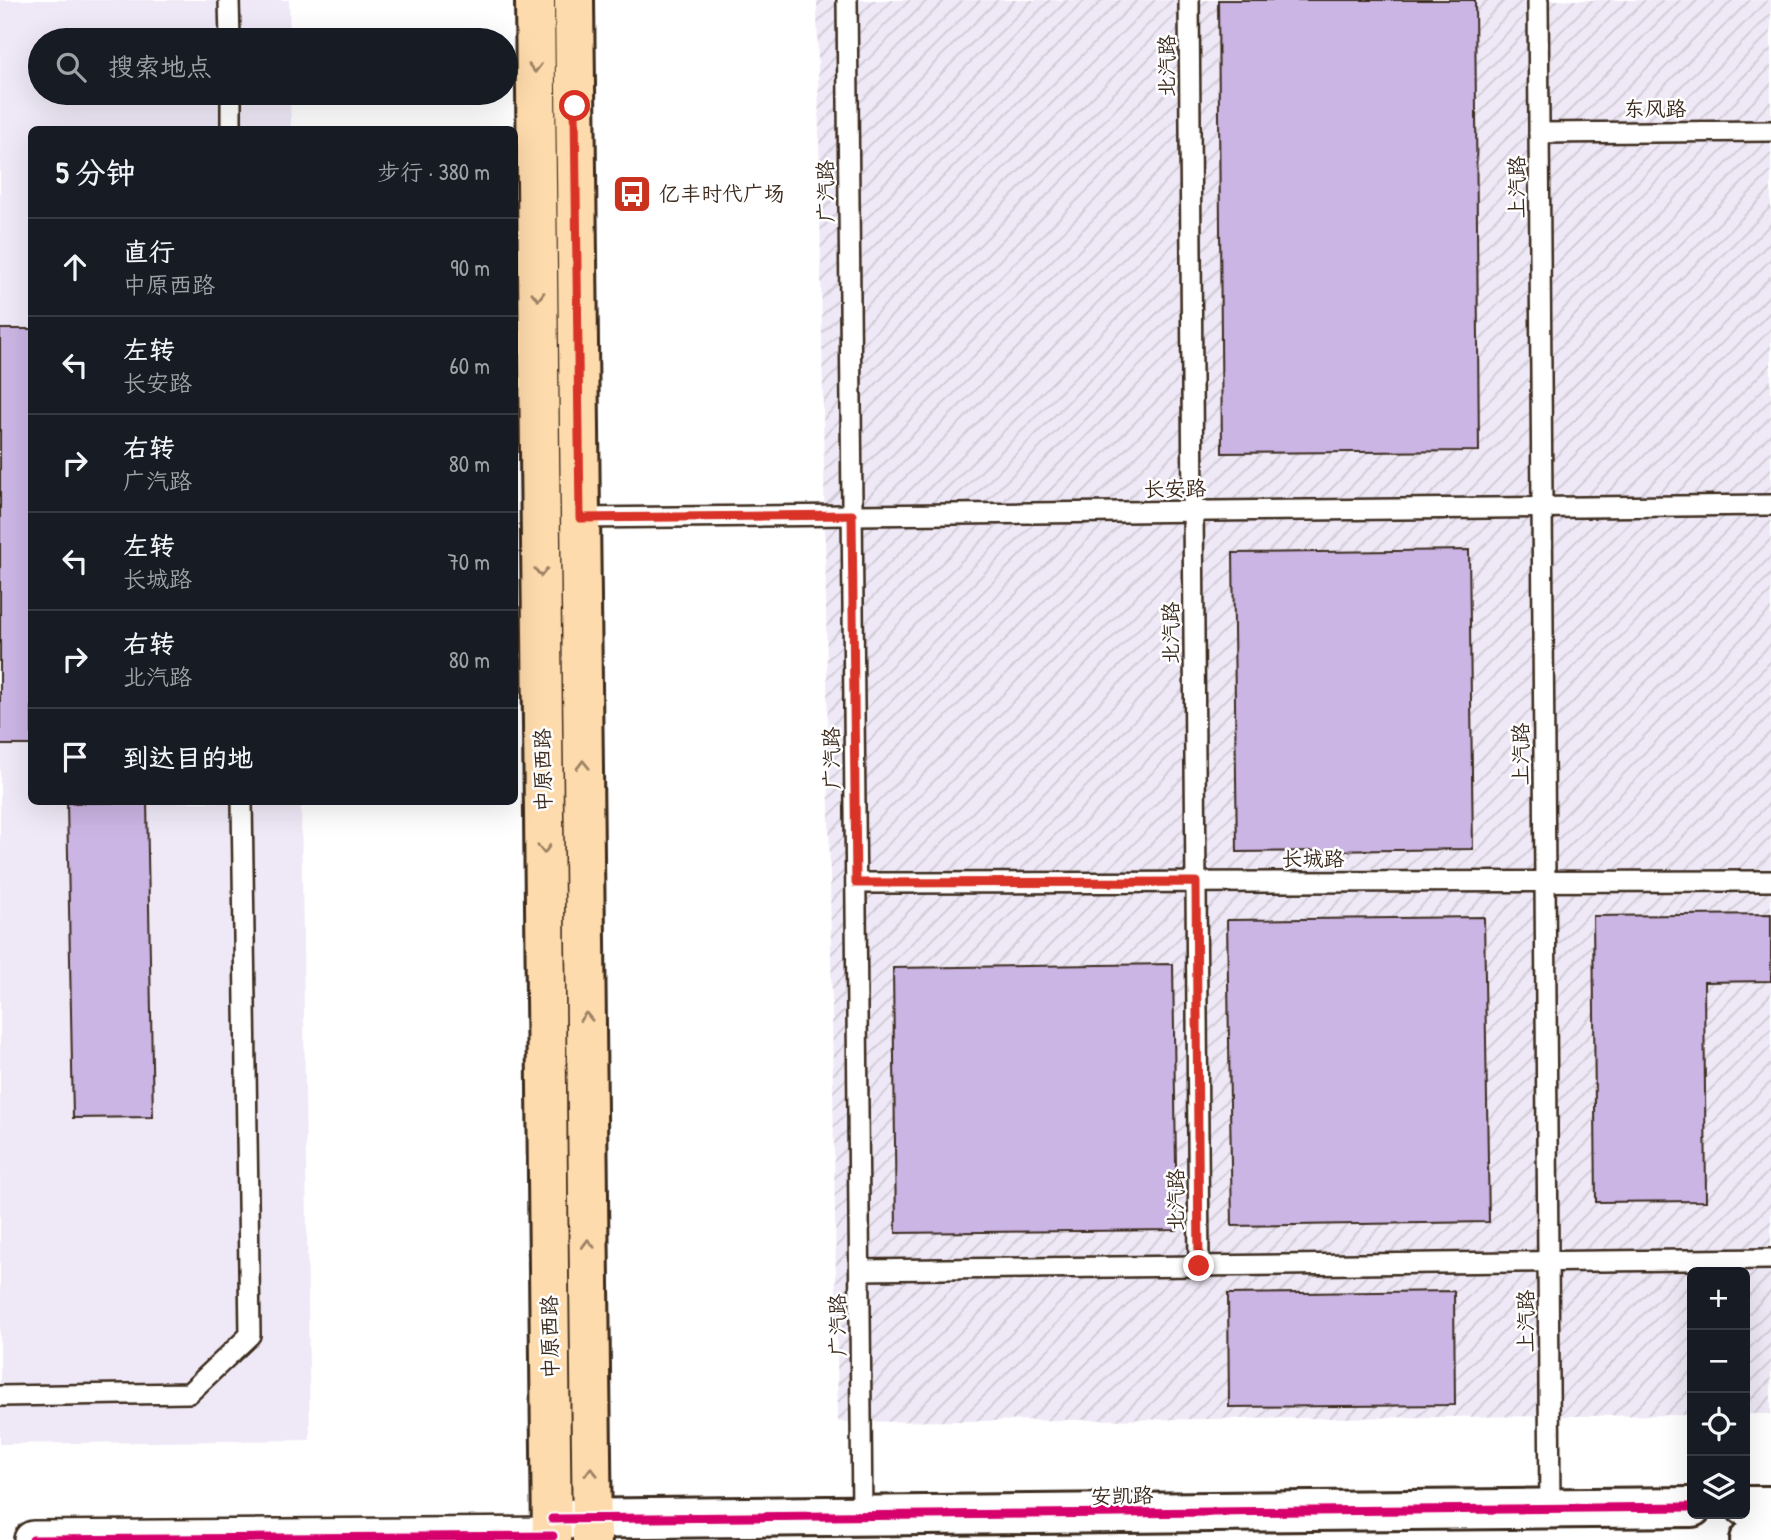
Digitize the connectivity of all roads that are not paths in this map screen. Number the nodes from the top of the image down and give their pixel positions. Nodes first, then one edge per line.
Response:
1 (229, 0) edge
2 (535, 0) edge
3 (574, 0) edge
4 (847, 0) edge
5 (1189, 0) edge
6 (1538, 0) edge
7 (230, 28) edge
8 (231, 105) edge
9 (231, 126) edge
10 (1771, 131) edge
11 (1539, 133) junction
12 (527, 407) edge
13 (1771, 505) edge
14 (1542, 508) junction
15 (1193, 511) junction
16 (852, 515) junction
17 (580, 518) junction
18 (242, 805) edge
19 (1545, 881) junction
20 (1771, 881) edge
21 (1196, 882) junction
22 (856, 883) junction
23 (1771, 1259) edge
24 (1548, 1262) junction
25 (1199, 1266) junction
26 (860, 1270) junction
27 (0, 1396) edge
28 (1750, 1506) edge
29 (1771, 1506) edge
30 (1687, 1507) edge
31 (1550, 1508) junction
32 (862, 1516) junction
33 (592, 1529) edge
34 (552, 1532) edge
35 (33, 1540) edge
36 (1750, 1540) edge
37 (1771, 1540) edge

1 - 7 lane
2 -> 12 main road, 中原西路
3 - 17 main road, 中原西路
4 - 16 lane, 广汽路
5 - 15 lane, 北汽路
6 - 11 lane, 上汽路
8 - 9 lane
10 - 11 lane, 东风路
11 - 14 lane, 上汽路
12 -> 34 main road, 中原西路
13 - 14 lane, 长安路
14 - 15 lane, 长安路
14 - 19 lane, 上汽路
15 - 16 lane, 长安路
15 - 21 lane, 北汽路
16 - 17 lane, 长安路
16 - 22 lane, 广汽路
33 -> 17 main road, 中原西路
18 - 27 lane
19 - 20 lane, 长城路
19 - 21 lane, 长城路
19 - 24 lane, 上汽路
21 - 22 lane, 长城路
21 - 25 lane, 北汽路
22 - 26 lane, 广汽路
23 - 24 lane
24 - 25 lane
24 - 31 lane, 上汽路
25 - 26 lane
26 - 32 lane, 广汽路
28 - 29 street
30 - 31 street, 安凯路
31 - 32 street, 安凯路
32 - 33 street, 安凯路
33 - 34 street, 安凯路
34 - 35 street, 安凯路
36 - 37 street

